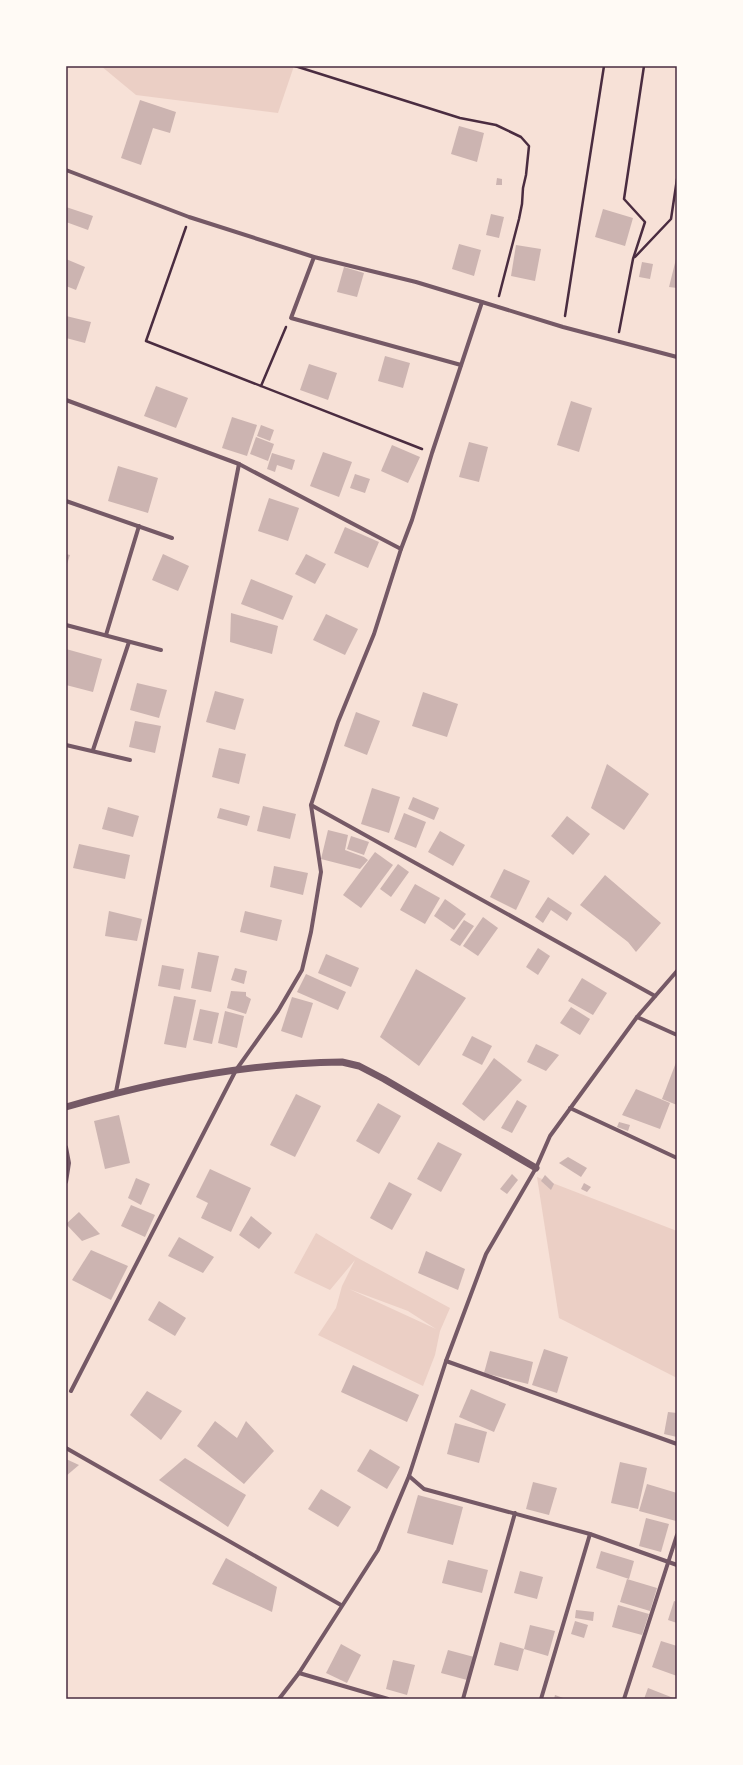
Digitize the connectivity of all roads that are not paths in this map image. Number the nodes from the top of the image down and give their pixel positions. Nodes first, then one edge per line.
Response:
1 (66, 170) edge
2 (314, 257) junction
3 (482, 302) junction
4 (677, 357) edge
5 (461, 365) junction
6 (66, 400) edge
7 (239, 464) junction
8 (66, 501) edge
9 (139, 526) junction
10 (172, 538) dead end
11 (401, 549) junction
12 (66, 625) edge
13 (106, 635) junction
14 (129, 642) junction
15 (161, 650) dead end
16 (66, 745) edge
17 (93, 750) junction
18 (130, 760) dead end
19 (311, 805) junction
20 (677, 971) edge
21 (655, 996) junction
22 (637, 1017) junction
23 (677, 1035) edge
24 (236, 1070) junction
25 (116, 1092) junction
26 (66, 1107) edge
27 (570, 1108) junction
28 (66, 1148) edge
29 (677, 1158) edge
30 (536, 1168) junction
31 (66, 1182) edge
32 (446, 1361) junction
33 (71, 1391) dead end
34 (677, 1444) edge
35 (66, 1448) edge
36 (409, 1476) junction
37 (515, 1512) junction
38 (590, 1534) junction
39 (677, 1535) edge
40 (668, 1562) junction
41 (677, 1565) edge
42 (342, 1605) junction
43 (299, 1673) junction
44 (279, 1699) edge
45 (388, 1699) edge
46 (463, 1699) edge
47 (541, 1699) edge
48 (624, 1699) edge

1 - 2 street
2 - 3 street
2 - 5 street
3 - 4 street
3 - 5 street
5 - 11 street
6 - 7 street
7 - 11 street
7 - 25 street
8 - 9 street
9 - 10 street
9 - 13 street
11 - 19 street
12 - 13 street
13 - 14 street
14 - 15 street
14 - 17 street
16 - 17 street
17 - 18 street
19 - 21 street
19 - 24 street
20 - 21 street
21 - 22 street
22 - 23 street
22 - 27 street
24 - 25 street
24 - 30 street
24 - 33 street
25 - 26 street
27 - 29 street
27 - 30 street
28 - 31 street
30 - 32 street
32 - 34 street
32 - 36 street
35 - 42 street
36 - 37 street
36 - 42 street
37 - 38 street
37 - 46 street
38 - 40 street
38 - 47 street
39 - 40 street
40 - 41 street
40 - 48 street
42 - 43 street
43 - 44 street
43 - 45 street

